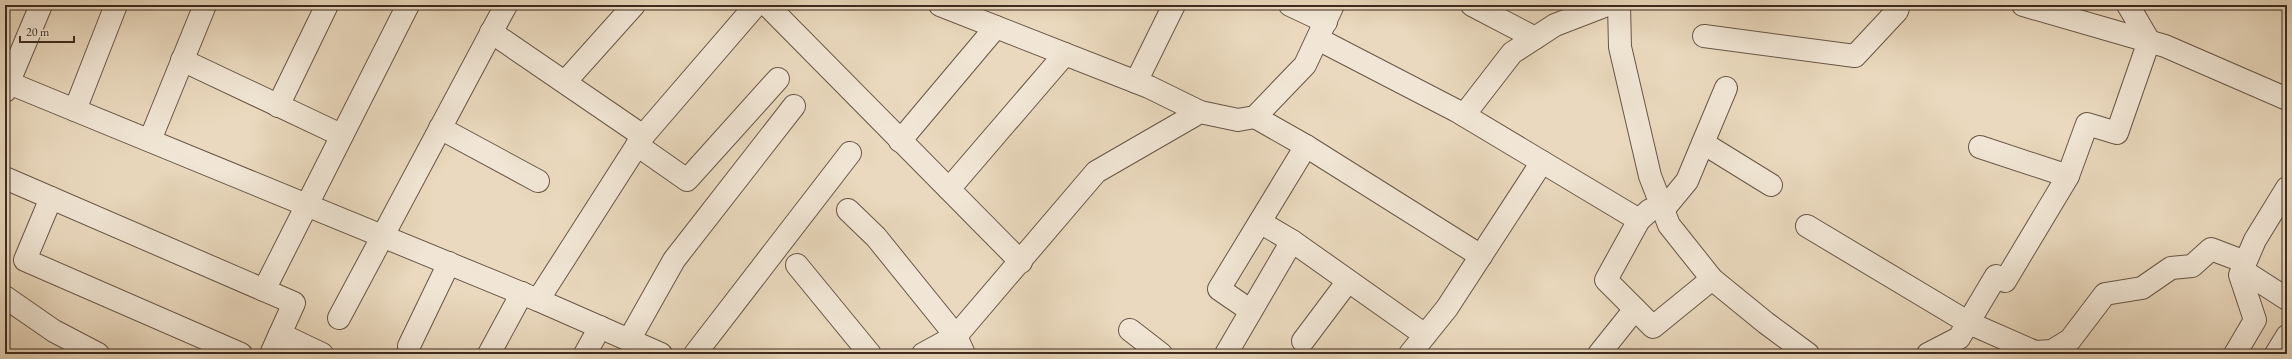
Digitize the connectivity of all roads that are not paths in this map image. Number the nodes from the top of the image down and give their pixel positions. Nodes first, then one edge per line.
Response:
1 (42, 5) edge
2 (116, 5) edge
3 (205, 5) edge
4 (327, 5) edge
5 (408, 5) edge
6 (506, 5) edge
7 (756, 5) edge
8 (767, 5) edge
9 (940, 5) edge
10 (1174, 5) edge
11 (1290, 5) edge
12 (1472, 5) edge
13 (1607, 5) edge
14 (1619, 5) edge
15 (1899, 5) edge
16 (2023, 5) edge
17 (2128, 5) edge
18 (628, 7) edge
19 (1326, 22) edge
20 (996, 27) junction
21 (491, 32) junction
22 (1704, 36) dead end
23 (1535, 38) junction
24 (2149, 41) junction
25 (1065, 54) junction
26 (182, 60) junction
27 (778, 80) dead end
28 (565, 82) junction
29 (1136, 82) junction
30 (7, 87) edge
31 (1726, 88) dead end
32 (2287, 99) edge
33 (278, 106) junction
34 (794, 106) dead end
35 (75, 110) junction
36 (1200, 112) junction
37 (1464, 115) junction
38 (1255, 117) junction
39 (440, 128) junction
40 (341, 135) junction
41 (150, 140) junction
42 (640, 140) junction
43 (900, 141) junction
44 (1703, 143) junction
45 (1306, 146) junction
46 (1980, 147) dead end
47 (850, 153) dead end
48 (1542, 162) junction
49 (2068, 176) junction
50 (5, 178) edge
51 (538, 181) dead end
52 (1771, 185) dead end
53 (2287, 188) edge
54 (949, 189) junction
55 (51, 198) junction
56 (306, 204) junction
57 (1661, 205) junction
58 (848, 210) dead end
59 (1639, 220) junction
60 (1260, 222) junction
61 (1807, 226) dead end
62 (382, 235) junction
63 (1292, 241) junction
64 (1481, 256) junction
65 (1021, 262) junction
66 (449, 263) junction
67 (797, 265) dead end
68 (2243, 266) junction
69 (1712, 278) junction
70 (1348, 281) junction
71 (264, 290) junction
72 (530, 296) junction
73 (5, 297) edge
74 (2287, 299) edge
75 (1635, 309) junction
76 (1251, 311) junction
77 (339, 318) dead end
78 (1968, 323) junction
79 (600, 327) junction
80 (1130, 330) dead end
81 (280, 334) junction
82 (1425, 335) junction
83 (2287, 336) edge
84 (630, 340) junction
85 (1302, 341) dead end
86 (960, 345) edge
87 (409, 346) dead end
88 (98, 354) edge
89 (241, 354) edge
90 (271, 354) edge
91 (322, 354) edge
92 (489, 354) edge
93 (585, 354) edge
94 (662, 354) edge
95 (695, 354) edge
96 (870, 354) edge
97 (923, 354) edge
98 (1161, 354) edge
99 (1226, 354) edge
100 (1410, 354) edge
101 (1599, 354) edge
102 (1808, 354) edge
103 (1928, 354) edge
104 (2235, 354) edge
105 (2276, 354) edge

1 - 30 street
2 - 35 street
3 - 26 street
4 - 33 street
5 - 40 street
6 - 21 street
7 - 42 street
8 - 43 street
9 - 20 street
10 - 29 street
11 - 19 street
12 - 23 street
13 - 23 street
14 - 57 street
15 - 22 street
16 - 24 street
17 - 24 street
18 - 28 street
19 - 37 street
19 - 38 street
20 - 25 street
20 - 43 street
21 - 28 street
21 - 39 street
23 - 37 street
24 - 32 street
24 - 49 street
25 - 29 street
25 - 54 street
26 - 33 street
26 - 41 street
27 - 42 street
28 - 42 street
29 - 36 street
30 - 35 street
31 - 44 street
33 - 40 street
34 - 84 street
35 - 41 street
36 - 38 street
36 - 65 street
37 - 48 street
38 - 45 street
39 - 51 street
39 - 62 street
40 - 56 street
41 - 56 street
42 - 72 street
43 - 54 street
44 - 52 street
44 - 57 street
45 - 60 street
45 - 64 street
46 - 49 street
47 - 95 street
48 - 59 street
48 - 64 street
49 - 78 street
50 - 55 street
53 - 68 street
54 - 65 street
55 - 71 street
55 - 89 street
56 - 62 street
56 - 71 street
57 - 59 street
57 - 69 street
58 - 86 street
59 - 75 street
60 - 63 street
60 - 76 street
61 - 78 street
62 - 66 street
62 - 77 street
63 - 70 street
63 - 76 street
64 - 82 street
65 - 86 street
66 - 72 street
66 - 87 street
67 - 96 street
68 - 74 street
68 - 78 street
68 - 104 street
69 - 75 street
69 - 102 street
70 - 82 street
70 - 85 street
71 - 81 street
72 - 79 street
72 - 92 street
73 - 88 street
75 - 101 street
76 - 99 street
78 - 103 street
79 - 84 street
79 - 93 street
80 - 98 street
81 - 90 street
81 - 91 street
82 - 100 street
83 - 105 street
84 - 94 street
86 - 97 street

